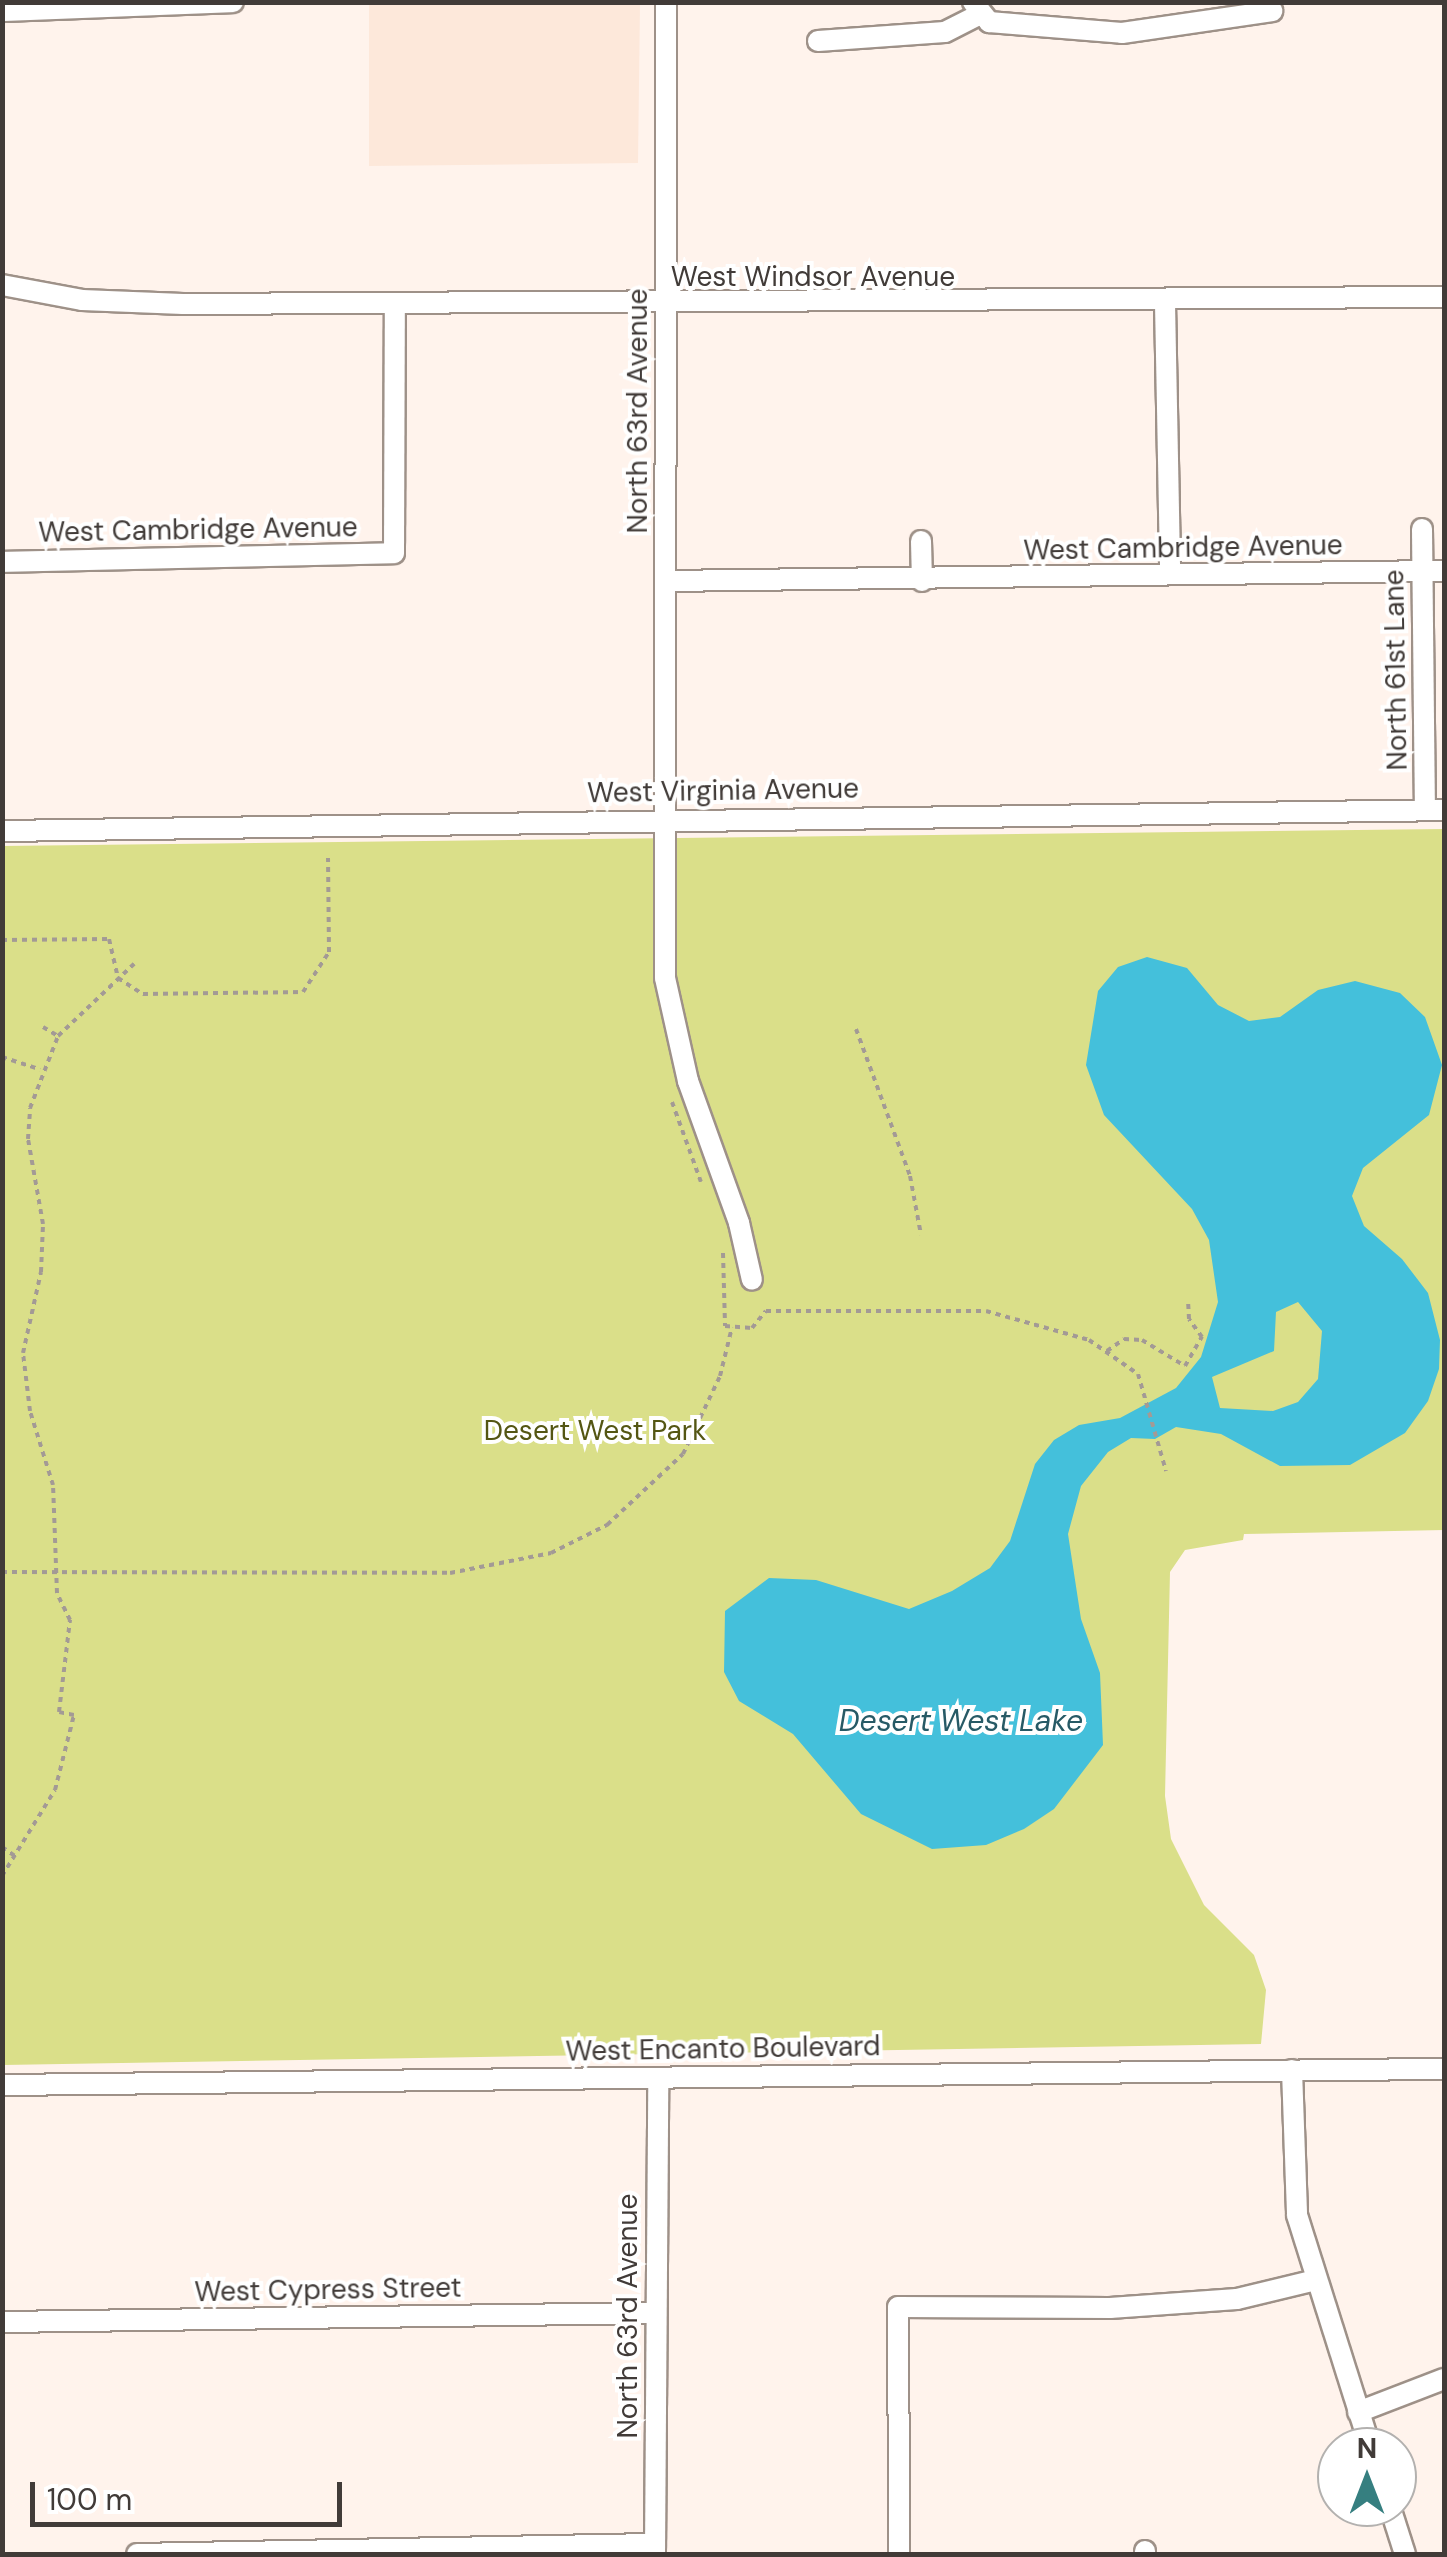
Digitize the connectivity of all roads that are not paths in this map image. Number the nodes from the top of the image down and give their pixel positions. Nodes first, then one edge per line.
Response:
1 (666, 2) edge
2 (233, 5) edge
3 (976, 8) edge
4 (2, 11) edge
5 (1272, 11) dead end
6 (818, 41) dead end
7 (2, 285) edge
8 (1444, 297) edge
9 (1164, 302) junction
10 (666, 304) junction
11 (395, 305) junction
12 (1422, 529) dead end
13 (920, 541) dead end
14 (2, 562) edge
15 (1444, 571) edge
16 (1422, 572) junction
17 (1170, 574) junction
18 (922, 580) junction
19 (666, 581) junction
20 (1435, 810) edge
21 (666, 820) junction
22 (2, 832) edge
23 (752, 1280) dead end
24 (1444, 2068) edge
25 (1292, 2070) junction
26 (658, 2078) junction
27 (2, 2084) edge
28 (1316, 2280) junction
29 (655, 2314) junction
30 (2, 2322) edge
31 (1444, 2379) edge
32 (1358, 2412) junction
33 (1363, 2427) edge
34 (1396, 2527) edge
35 (655, 2550) edge
36 (137, 2554) edge
37 (899, 2554) edge
38 (1405, 2554) edge

1 - 10 street, North 63rd Avenue
2 - 4 street
3 - 5 street
3 - 6 street
7 - 11 street, West Windsor Avenue
8 - 9 street, West Windsor Avenue
9 - 10 street, West Windsor Avenue
9 - 17 street
10 - 11 street, West Windsor Avenue
10 - 19 street, North 63rd Avenue
11 - 14 street, West Cambridge Avenue
12 - 16 street, North 61st Lane
13 - 18 street
15 - 16 street, West Cambridge Avenue
16 - 17 street, West Cambridge Avenue
16 - 20 street, North 61st Lane
17 - 18 street, West Cambridge Avenue
18 - 19 street, West Cambridge Avenue
19 - 21 street, North 63rd Avenue
20 - 21 street, West Virginia Avenue
21 - 22 street, West Virginia Avenue
21 - 23 street, North 63rd Avenue
24 - 25 street, West Encanto Boulevard
25 - 26 street, West Encanto Boulevard
25 - 28 street
26 - 27 street, West Encanto Boulevard
26 - 29 street, North 63rd Avenue
28 - 32 street
28 - 37 street
29 - 30 street, West Cypress Street
29 - 35 street, North 63rd Avenue
31 - 32 street
32 - 33 street
34 - 38 street
35 - 36 street

